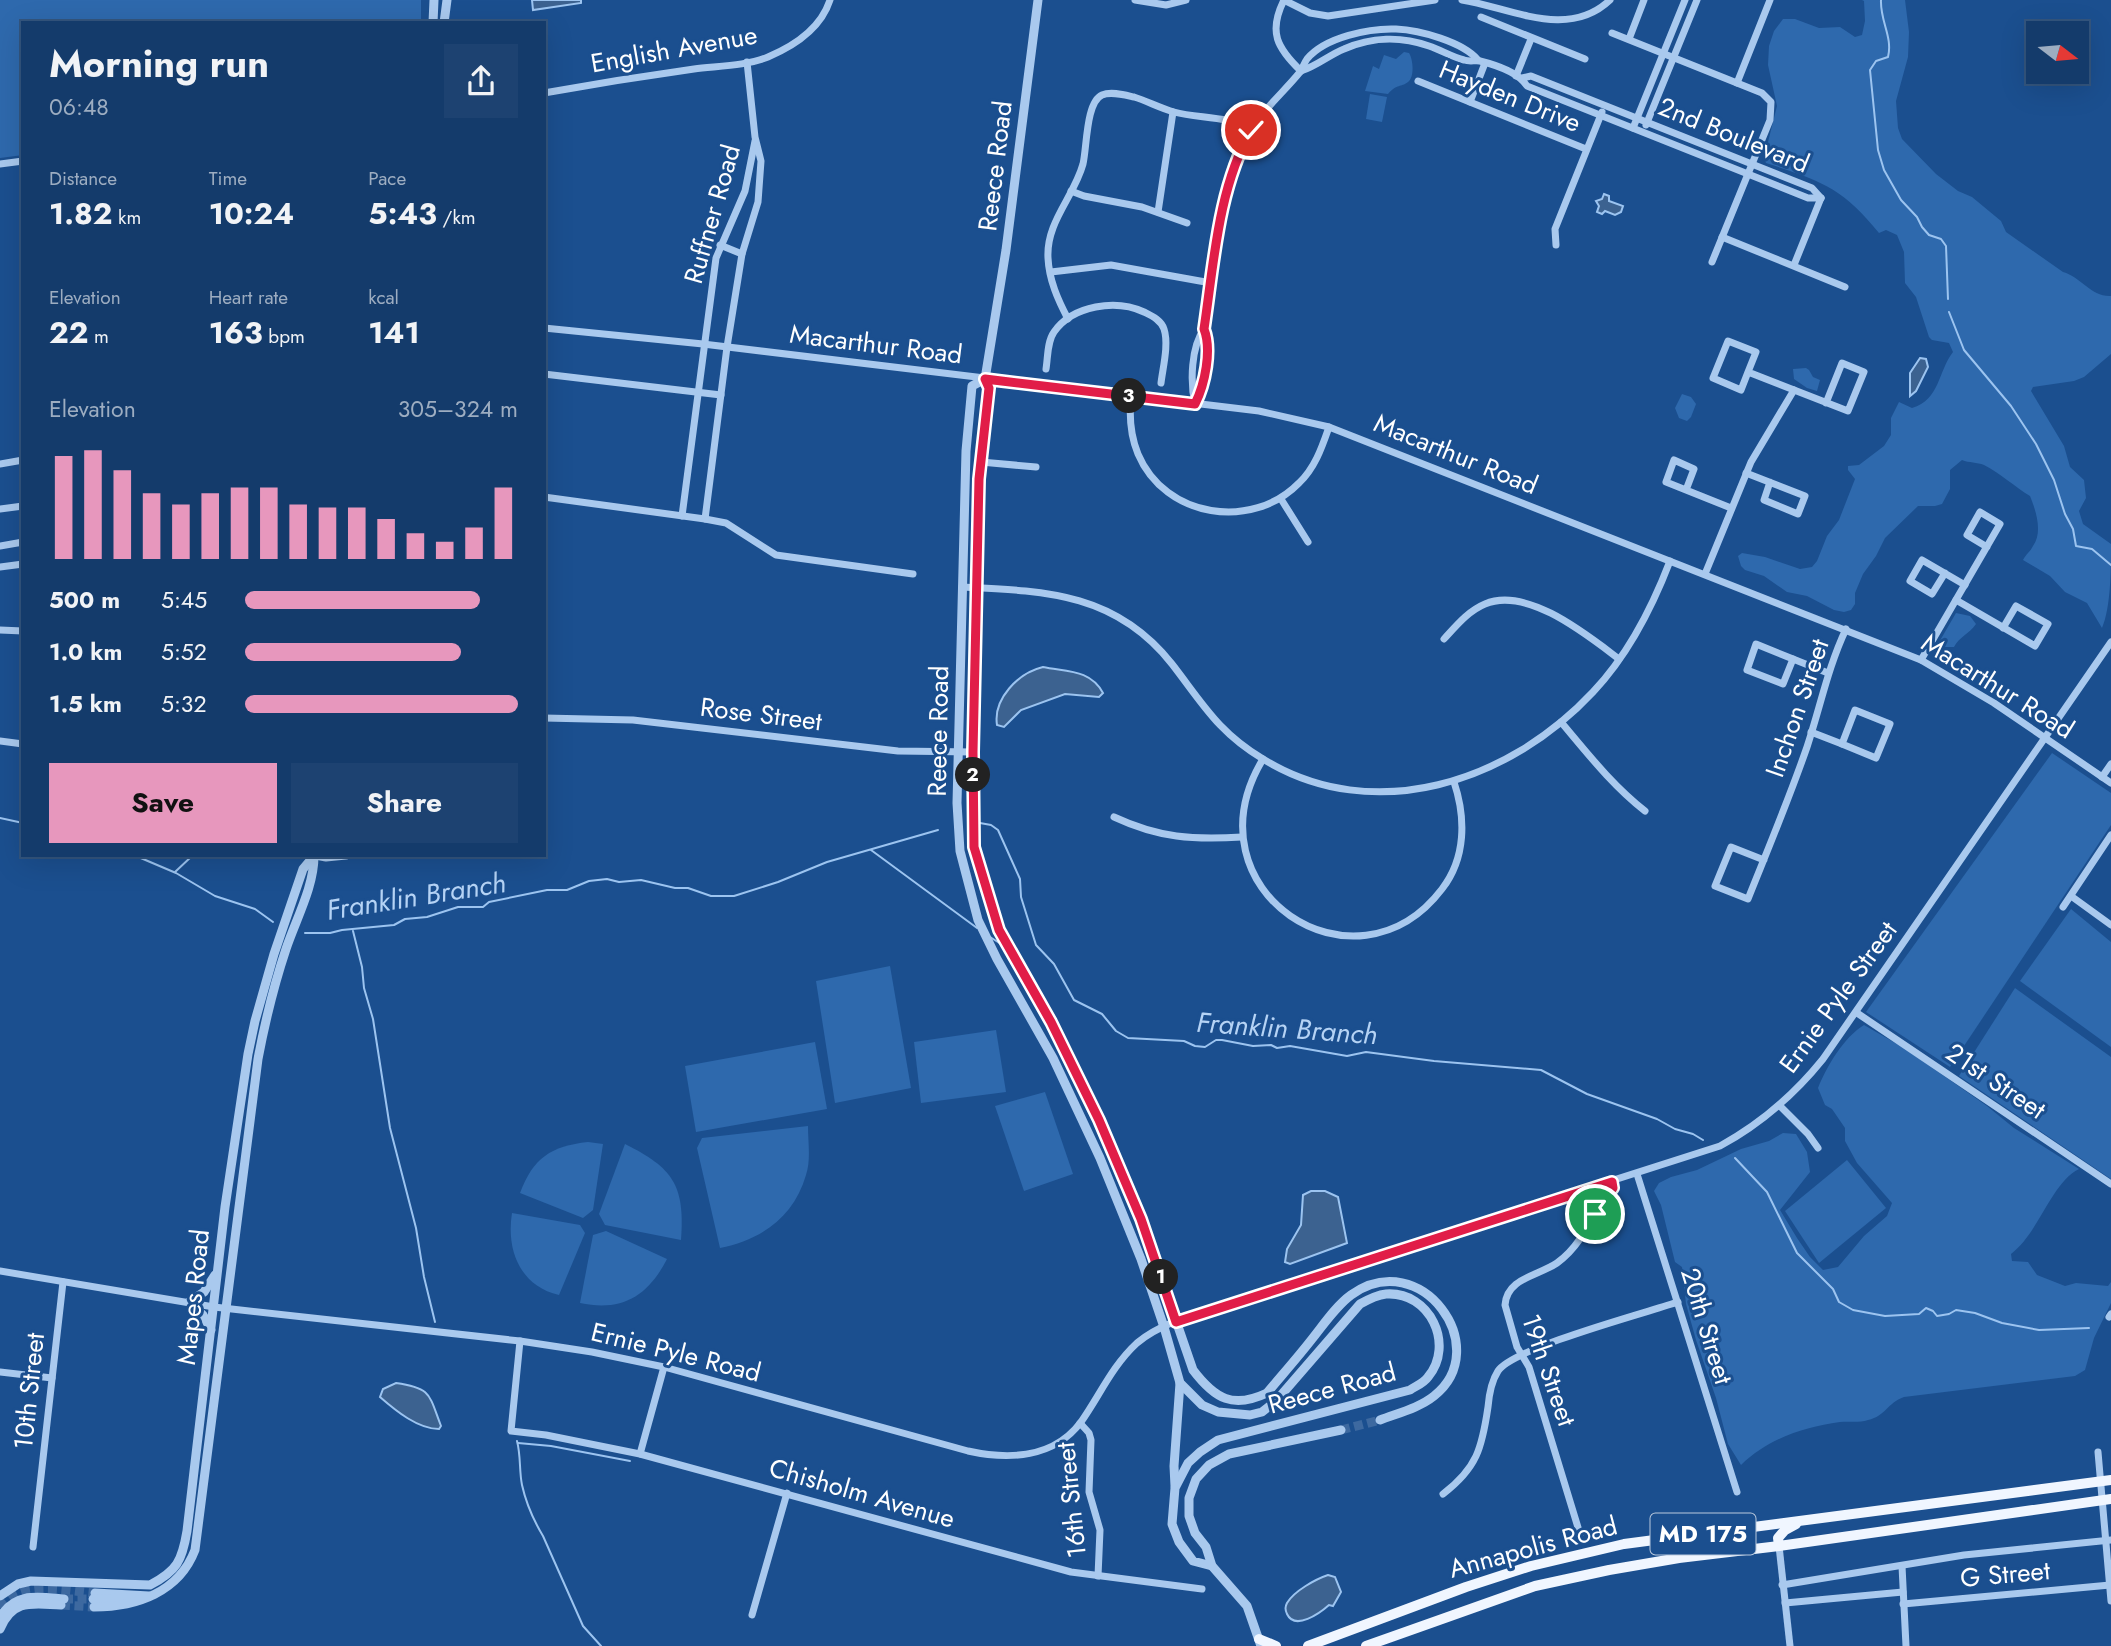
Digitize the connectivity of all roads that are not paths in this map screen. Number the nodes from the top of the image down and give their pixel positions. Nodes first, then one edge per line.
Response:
1 (433, 0) edge
2 (447, 0) edge
3 (830, 0) edge
4 (1038, 0) edge
5 (1135, 0) edge
6 (1186, 0) edge
7 (1284, 0) edge
8 (1434, 0) edge
9 (1462, 0) edge
10 (1609, 0) edge
11 (1644, 0) edge
12 (1685, 0) edge
13 (1697, 0) edge
14 (1770, 0) edge
15 (1481, 17) dead end
16 (433, 21) edge
17 (444, 21) edge
18 (1612, 33) dead end
19 (1531, 39) junction
20 (1629, 40) junction
21 (1664, 53) junction
22 (1673, 57) junction
23 (1585, 59) dead end
24 (747, 62) junction
25 (1482, 62) junction
26 (1301, 71) junction
27 (1519, 77) junction
28 (1418, 81) dead end
29 (1737, 83) junction
30 (546, 93) edge
31 (1470, 102) junction
32 (1605, 105) junction
33 (1173, 112) junction
34 (1601, 115) junction
35 (1637, 118) junction
36 (1647, 122) junction
37 (1633, 128) junction
38 (1251, 130) junction
39 (1643, 132) junction
40 (755, 137) junction
41 (1586, 149) junction
42 (21, 161) edge
43 (0, 164) edge
44 (1751, 164) junction
45 (1748, 174) junction
46 (745, 191) junction
47 (1071, 191) junction
48 (758, 195) junction
49 (1821, 198) junction
50 (1158, 212) junction
51 (1187, 223) dead end
52 (1722, 237) junction
53 (720, 245) junction
54 (1556, 245) dead end
55 (742, 254) junction
56 (1712, 262) dead end
57 (1794, 265) junction
58 (1051, 272) junction
59 (1211, 284) junction
60 (1845, 286) dead end
61 (1068, 319) junction
62 (546, 328) edge
63 (704, 344) junction
64 (727, 347) junction
65 (1046, 369) dead end
66 (1748, 372) junction
67 (546, 374) edge
68 (985, 379) junction
69 (1161, 383) dead end
70 (1794, 390) junction
71 (698, 392) junction
72 (721, 395) junction
73 (1131, 396) junction
74 (1826, 403) junction
75 (1195, 404) junction
76 (1329, 427) junction
77 (21, 460) edge
78 (981, 462) junction
79 (0, 464) edge
80 (1036, 467) dead end
81 (1745, 473) junction
82 (1770, 482) junction
83 (1686, 490) junction
84 (546, 497) edge
85 (1281, 499) junction
86 (21, 506) edge
87 (1731, 508) junction
88 (0, 509) edge
89 (682, 516) junction
90 (705, 519) junction
91 (21, 542) edge
92 (1308, 542) dead end
93 (0, 546) edge
94 (1987, 547) junction
95 (1670, 561) junction
96 (21, 564) edge
97 (0, 567) edge
98 (1944, 573) junction
99 (913, 574) dead end
100 (1705, 574) junction
101 (1965, 585) junction
102 (962, 587) junction
103 (977, 587) junction
104 (1956, 600) junction
105 (2003, 628) junction
106 (1846, 629) junction
107 (0, 630) edge
108 (21, 631) edge
109 (1444, 639) dead end
110 (2111, 642) edge
111 (1619, 659) junction
112 (1793, 659) junction
113 (1921, 660) junction
114 (1828, 673) junction
115 (546, 718) edge
116 (1561, 722) junction
117 (1811, 732) junction
118 (2045, 738) junction
119 (0, 741) edge
120 (21, 744) edge
121 (1842, 744) junction
122 (958, 752) junction
123 (973, 752) junction
124 (1263, 759) junction
125 (2111, 764) edge
126 (2102, 777) junction
127 (1454, 782) junction
128 (2111, 783) edge
129 (1645, 811) dead end
130 (1114, 817) dead end
131 (2111, 835) edge
132 (1242, 837) junction
133 (313, 857) edge
134 (314, 857) edge
135 (1764, 860) junction
136 (2071, 896) junction
137 (2063, 907) dead end
138 (2111, 925) edge
139 (1857, 1013) junction
140 (1780, 1106) junction
141 (1818, 1149) dead end
142 (1637, 1174) junction
143 (1612, 1182) junction
144 (2111, 1184) edge
145 (218, 1270) junction
146 (0, 1271) edge
147 (63, 1282) junction
148 (1278, 1288) joint
149 (189, 1302) junction
150 (1678, 1303) junction
151 (214, 1307) junction
152 (225, 1308) junction
153 (1176, 1322) junction
154 (1164, 1327) junction
155 (211, 1330) junction
156 (520, 1341) junction
157 (1521, 1354) junction
158 (664, 1367) junction
159 (0, 1372) edge
160 (52, 1378) junction
161 (1180, 1383) junction
162 (1380, 1420) tunnel mouth
163 (1080, 1423) junction
164 (1341, 1430) tunnel mouth
165 (2098, 1452) dead end
166 (640, 1454) junction
167 (2106, 1481) edge
168 (1175, 1488) junction
169 (1737, 1492) dead end
170 (787, 1493) junction
171 (1443, 1494) dead end
172 (2107, 1499) edge
173 (1801, 1521) junction
174 (1580, 1534) dead end
175 (2109, 1541) edge
176 (1779, 1546) junction
177 (33, 1547) dead end
178 (1212, 1566) junction
179 (1902, 1566) junction
180 (1098, 1576) junction
181 (1782, 1585) junction
182 (2110, 1585) edge
183 (1202, 1589) dead end
184 (1903, 1592) junction
185 (0, 1596) edge
186 (149, 1596) junction
187 (2111, 1601) edge
188 (1785, 1603) junction
189 (1903, 1604) junction
190 (752, 1615) dead end
191 (0, 1618) edge
192 (0, 1629) edge
193 (1260, 1643) edge
194 (1276, 1646) edge
195 (1308, 1646) edge
196 (1366, 1646) edge
197 (1790, 1646) edge
198 (1906, 1646) edge

1 - 16 street
2 - 17 street
3 - 24 street, English Avenue
4 - 68 street, Reece Road
5 - 6 street
7 - 8 street
7 - 26 street
9 - 10 street
11 - 20 street
12 - 21 street
13 - 22 street
14 - 29 street
15 - 19 street
18 - 20 street
19 - 23 street
19 - 27 street
20 - 21 street
21 - 22 street
21 - 35 street
22 - 29 street
22 - 36 street
24 - 30 street, English Avenue
24 - 40 street, Ruffner Road
25 - 26 street, 2nd Boulevard
25 - 27 street, 2nd Boulevard
25 - 31 street
26 - 38 street, 2nd Boulevard
27 - 32 street, 2nd Boulevard
27 - 34 street, 2nd Boulevard
28 - 31 street, Hayden Drive
29 - 44 street
31 - 41 street, Hayden Drive
32 - 34 street
32 - 35 street, 2nd Boulevard
33 - 38 street
33 - 47 street
33 - 50 street
34 - 37 street, 2nd Boulevard
34 - 41 street
35 - 36 street, 2nd Boulevard
35 - 37 street
36 - 39 street
36 - 44 street, 2nd Boulevard
37 - 39 street, 2nd Boulevard
38 - 59 street, 2nd Boulevard
39 - 45 street, 2nd Boulevard
40 - 46 street, Ruffner Road
40 - 48 street, Ruffner Road
41 - 54 street
42 - 43 street
44 - 45 street
44 - 49 street, 2nd Boulevard
45 - 49 street, 2nd Boulevard
45 - 52 street
46 - 48 street
46 - 53 street, Ruffner Road
47 - 50 street
47 - 58 street
48 - 55 street, Ruffner Road
49 - 57 street
50 - 51 street
52 - 56 street
52 - 57 street
53 - 55 street
53 - 63 street, Ruffner Road
55 - 64 street, Ruffner Road
57 - 60 street
58 - 59 street
58 - 61 street
59 - 75 street, 2nd Boulevard
61 - 65 street
61 - 69 street
62 - 63 street
63 - 64 street
63 - 71 street, Ruffner Road
64 - 68 street, Macarthur Road
64 - 72 street, Ruffner Road
66 - 66 street
66 - 70 street
67 - 71 street
68 - 73 street, Macarthur Road
68 - 78 street, Reece Road
68 - 102 street, Reece Road
70 - 74 street
70 - 81 street
71 - 72 street
71 - 89 street, Ruffner Road
72 - 90 street, Ruffner Road
73 - 75 street, Macarthur Road
73 - 85 street
74 - 74 street
75 - 76 street, Macarthur Road
76 - 85 street
76 - 95 street, Macarthur Road
77 - 79 street
78 - 80 street
78 - 103 street, Reece Road
81 - 82 street
81 - 87 street
82 - 82 street
83 - 83 street
83 - 87 street
84 - 89 street
85 - 92 street
86 - 88 street
87 - 100 street
89 - 90 street
90 - 99 street
91 - 93 street
94 - 94 street
94 - 101 street
95 - 100 street, Macarthur Road
95 - 111 street
96 - 97 street
98 - 98 street
98 - 101 street
100 - 106 street, Macarthur Road
101 - 104 street
102 - 103 street
102 - 122 street, Reece Road
103 - 123 street, Reece Road
103 - 124 street
104 - 105 street
104 - 113 street
105 - 105 street
106 - 113 street, Macarthur Road
106 - 114 street, Inchon Street
107 - 108 street
109 - 111 street
110 - 118 street, Ernie Pyle Street
111 - 116 street
112 - 112 street
112 - 114 street
113 - 118 street, Macarthur Road
114 - 117 street, Inchon Street
115 - 122 street, Rose Street
116 - 127 street
116 - 129 street
117 - 121 street
117 - 135 street, Inchon Street
118 - 126 street, Macarthur Road
118 - 139 street, Ernie Pyle Street
119 - 120 street
121 - 121 street
122 - 123 street, Rose Street
122 - 154 street, Reece Road
123 - 153 street, Reece Road
124 - 127 street
124 - 132 street
125 - 126 street
126 - 128 street, Macarthur Road
127 - 132 street
130 - 132 street
131 - 136 street
133 - 145 street, Mapes Road
134 - 152 street, Mapes Road
135 - 135 street, Inchon Street
136 - 137 street
136 - 138 street
139 - 140 street, Ernie Pyle Street
139 - 144 street, 21st Street
140 - 141 street
140 - 142 street, Ernie Pyle Street
142 - 143 street, Ernie Pyle Street
142 - 150 street, 20th Street
143 - 148 street, Ernie Pyle Street
143 - 157 street, 19th Street
145 - 149 street
145 - 151 street, Mapes Road
146 - 147 street, Ernie Pyle Road
147 - 149 street, Ernie Pyle Road
147 - 160 street, 10th Street
148 - 153 street, Ernie Pyle Road
149 - 151 street, Ernie Pyle Road
149 - 155 street
150 - 157 street
150 - 169 street, 20th Street
151 - 152 street, Ernie Pyle Road
151 - 155 street, Mapes Road
152 - 156 street, Ernie Pyle Road
152 - 186 street, Mapes Road
153 - 154 street, Ernie Pyle Road
153 - 162 street, Reece Road
154 - 161 street, Reece Road
154 - 163 street, Ernie Pyle Road
155 - 185 street, Mapes Road
156 - 158 street, Ernie Pyle Road
156 - 166 street, Chisholm Avenue
157 - 171 street
157 - 174 street, 19th Street
158 - 163 street, Ernie Pyle Road
158 - 166 street
159 - 160 street
160 - 177 street, 10th Street
161 - 168 street, Reece Road
161 - 168 street, Reece Road
163 - 180 street, 16th Street
164 - 178 street, Reece Road
165 - 167 street
166 - 170 street, Chisholm Avenue
167 - 172 street
167 - 173 main road, Annapolis Road / MD 175
168 - 178 street, Reece Road
170 - 180 street, Chisholm Avenue
170 - 190 street
172 - 175 street
172 - 176 main road, Annapolis Road / MD 175
173 - 176 main road
173 - 195 main road, Annapolis Road / MD 175
175 - 179 street
175 - 182 street
176 - 181 street
176 - 196 main road, Annapolis Road / MD 175
178 - 193 street, Reece Road
179 - 181 street
179 - 184 street
180 - 183 street, Chisholm Avenue
181 - 188 street
182 - 187 street
182 - 189 street, G Street
184 - 188 street
184 - 189 street
186 - 186 street, Mapes Road
188 - 197 street
189 - 198 street
191 - 192 street
193 - 194 main road

